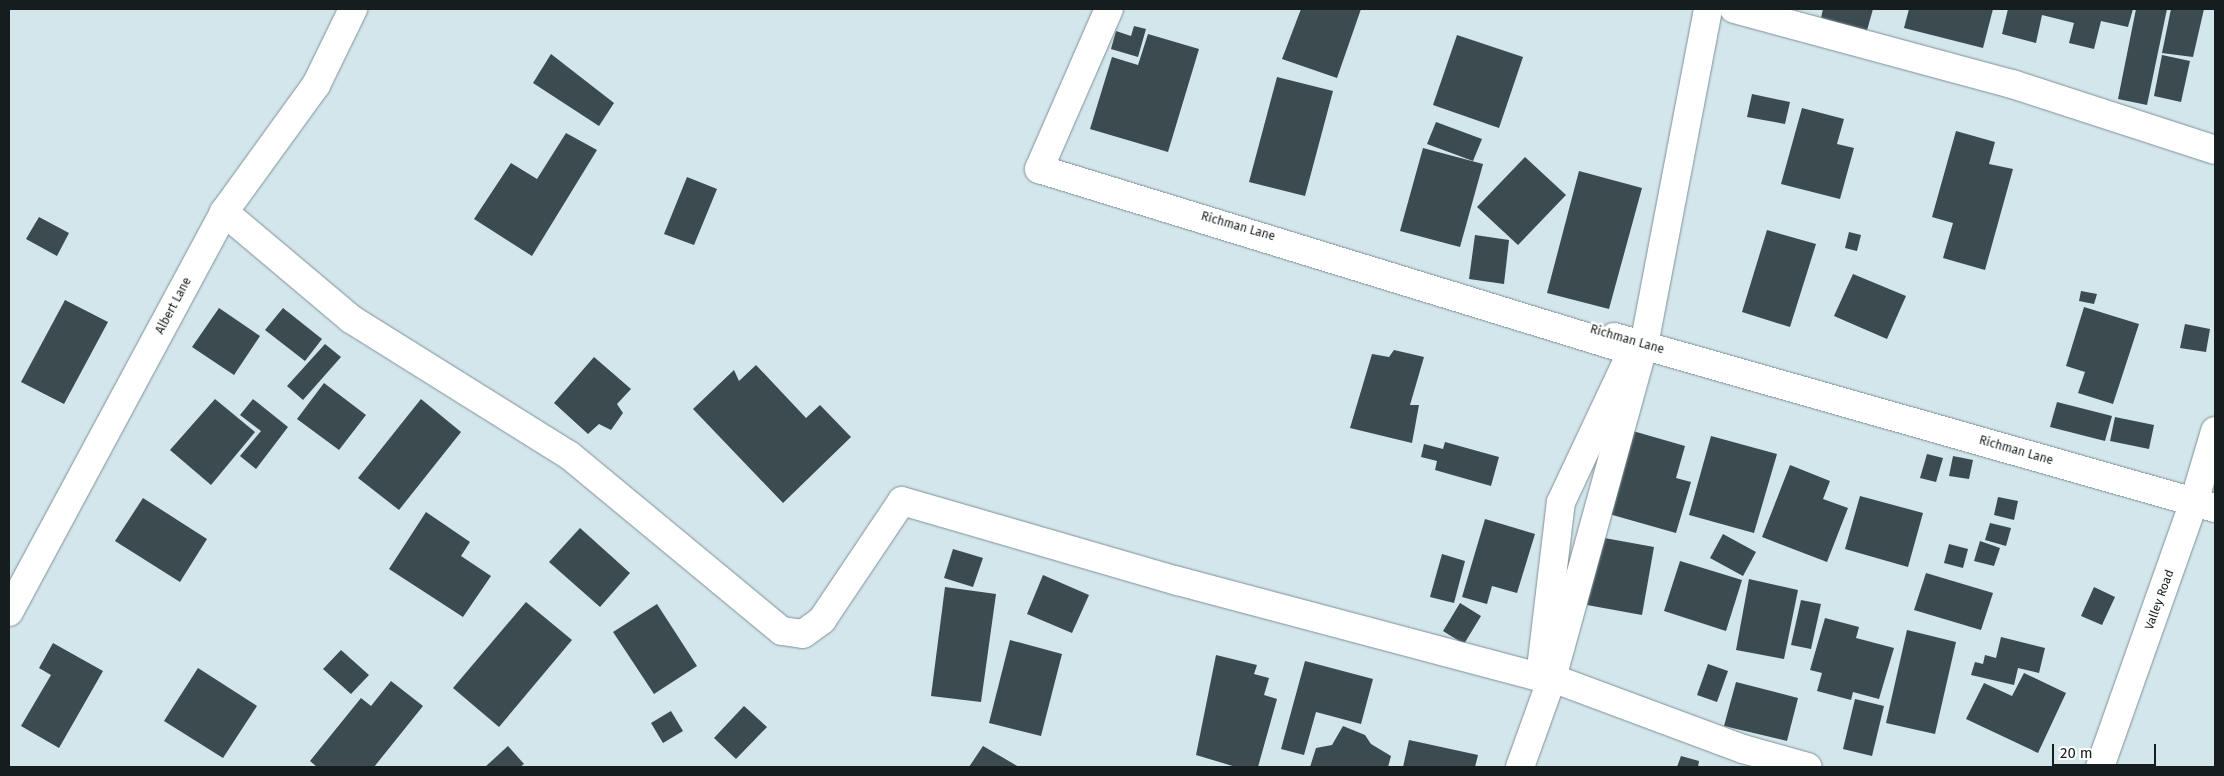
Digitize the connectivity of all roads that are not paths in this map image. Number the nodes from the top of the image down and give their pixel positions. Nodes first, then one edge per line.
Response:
1 (353, 9) edge
2 (1109, 9) edge
3 (1708, 9) edge
4 (1734, 9) edge
5 (2215, 150) edge
6 (1039, 169) junction
7 (224, 212) junction
8 (1644, 345) junction
9 (2215, 431) edge
10 (2205, 505) edge
11 (9, 612) edge
12 (1546, 677) junction
13 (1741, 758) edge
14 (1520, 767) edge
15 (1808, 767) edge
16 (2100, 767) edge

1 - 7 street, Albert Lane
2 - 6 street
3 - 8 street
4 - 5 street
6 - 8 street, Richman Lane
6 - 12 street
7 - 11 street, Albert Lane
7 - 12 street
8 - 10 street, Richman Lane
8 - 12 street
9 - 10 street, Valley Road
10 - 16 street, Valley Road
12 - 13 street
12 - 14 street
13 - 15 street

